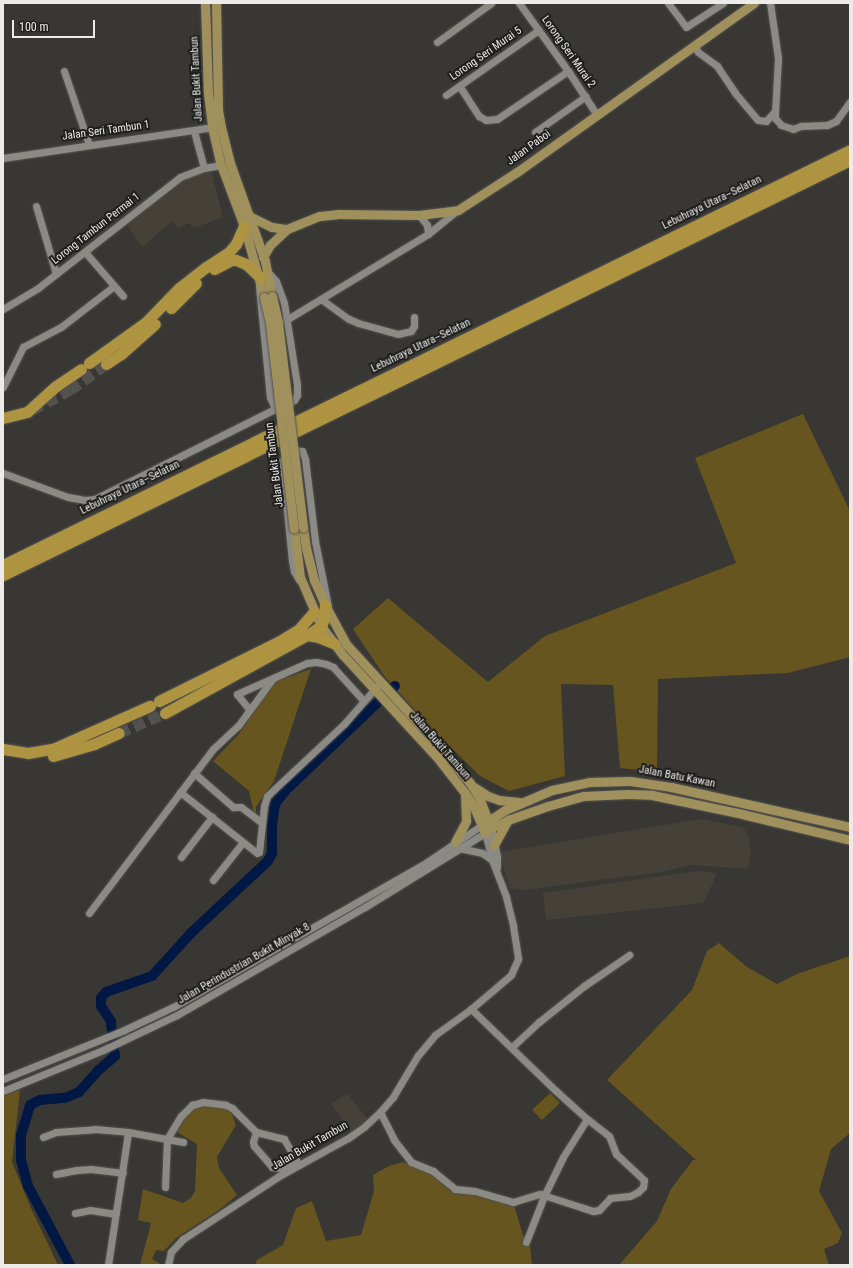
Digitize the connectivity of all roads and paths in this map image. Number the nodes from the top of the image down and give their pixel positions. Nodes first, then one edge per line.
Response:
1 (491, 3) edge
2 (519, 3) edge
3 (668, 3) edge
4 (724, 3) edge
5 (770, 3) edge
6 (211, 4) edge
7 (750, 4) edge
8 (539, 30) junction
9 (437, 42) dead end
10 (694, 46) junction
11 (64, 71) dead end
12 (568, 71) junction
13 (460, 87) junction
14 (446, 95) dead end
15 (586, 96) junction
16 (850, 102) edge
17 (775, 111) junction
18 (596, 115) junction
19 (212, 127) junction
20 (194, 131) junction
21 (535, 132) dead end
22 (89, 144) junction
23 (850, 150) edge
24 (3, 158) edge
25 (850, 160) edge
26 (221, 165) junction
27 (204, 168) junction
28 (36, 206) dead end
29 (458, 210) junction
30 (419, 215) junction
31 (249, 216) junction
32 (244, 226) junction
33 (287, 229) junction
34 (428, 234) junction
35 (85, 252) junction
36 (263, 257) junction
37 (56, 274) junction
38 (263, 274) junction
39 (114, 286) junction
40 (123, 296) dead end
41 (321, 299) junction
42 (3, 309) edge
43 (414, 317) dead end
44 (286, 320) junction
45 (106, 364) tunnel mouth
46 (3, 387) edge
47 (274, 409) junction
48 (3, 418) edge
49 (3, 473) edge
50 (298, 528) junction
51 (63, 546) junction
52 (3, 565) edge
53 (3, 575) edge
54 (3, 583) edge
55 (306, 592) junction
56 (327, 610) junction
57 (314, 612) junction
58 (321, 626) junction
59 (307, 636) junction
60 (335, 644) junction
61 (273, 678) junction
62 (379, 688) junction
63 (363, 700) junction
64 (249, 709) junction
65 (165, 713) tunnel mouth
66 (119, 733) tunnel mouth
67 (3, 749) edge
68 (3, 756) edge
69 (194, 773) junction
70 (470, 784) junction
71 (180, 792) junction
72 (465, 793) junction
73 (522, 802) junction
74 (212, 817) junction
75 (508, 820) junction
76 (262, 823) junction
77 (486, 827) junction
78 (850, 827) edge
79 (850, 840) edge
80 (243, 842) junction
81 (457, 845) junction
82 (494, 845) junction
83 (181, 857) dead end
84 (492, 860) junction
85 (497, 869) junction
86 (214, 880) dead end
87 (90, 913) dead end
88 (629, 955) dead end
89 (471, 1009) junction
90 (512, 1047) junction
91 (3, 1079) edge
92 (3, 1092) edge
93 (380, 1112) junction
94 (587, 1119) junction
95 (128, 1132) junction
96 (256, 1132) junction
97 (43, 1137) dead end
98 (167, 1139) junction
99 (183, 1142) dead end
100 (298, 1164) junction
101 (123, 1173) junction
102 (56, 1174) dead end
103 (165, 1187) dead end
104 (544, 1196) junction
105 (75, 1213) dead end
106 (116, 1214) junction
107 (526, 1242) dead end
108 (108, 1265) edge
109 (168, 1265) edge

1 - 9 street
2 - 8 street, Lorong Seri Murai 2
3 - 4 street
5 - 17 street
6 - 19 main road, Jalan Bukit Tambun
6 - 31 main road, Jalan Bukit Tambun
7 - 10 main road, Jalan Paboi
8 - 12 street, Lorong Seri Murai 2
8 - 13 street, Lorong Seri Murai 5
10 - 17 street
10 - 18 main road, Jalan Paboi
11 - 22 street
12 - 13 street
12 - 15 street, Lorong Seri Murai 2
13 - 14 street, Lorong Seri Murai 5
15 - 18 street, Lorong Seri Murai 2
15 - 21 street
16 - 17 street
18 - 29 main road, Jalan Paboi
19 - 20 street, Jalan Seri Tambun 1
19 - 26 main road, Jalan Bukit Tambun
20 - 22 street, Jalan Seri Tambun 1
20 - 27 street
22 - 24 street, Jalan Seri Tambun 1
23 - 52 highway, Lebuhraya Utara–Selatan
25 - 51 highway, Lebuhraya Utara–Selatan
26 - 27 street, Lorong Tambun Permai 1
26 - 32 main road, Jalan Bukit Tambun
27 - 35 street, Lorong Tambun Permai 1
28 - 37 street
29 - 30 main road, Jalan Paboi
29 - 34 street
30 - 33 main road, Jalan Paboi
30 - 34 street
31 - 33 main road
31 - 36 main road, Jalan Bukit Tambun
32 - 38 main road, Jalan Bukit Tambun
32 - 48 highway
33 - 36 main road, Jalan Paboi
34 - 41 street
35 - 37 street, Lorong Tambun Permai 1
35 - 39 street
36 - 38 main road, Jalan Bukit Tambun
37 - 42 street, Lorong Tambun Permai 1
38 - 44 street
38 - 45 highway
38 - 47 street
38 - 50 main road, Jalan Bukit Tambun, bridge
39 - 40 street
39 - 46 street
41 - 43 street
41 - 44 street
44 - 47 street
47 - 49 street
50 - 55 main road, Jalan Bukit Tambun
50 - 56 main road, Jalan Bukit Tambun
51 - 53 highway, Lebuhraya Utara–Selatan
51 - 54 highway
55 - 56 street
55 - 57 main road, Jalan Bukit Tambun
56 - 58 highway
56 - 62 main road, Jalan Bukit Tambun
57 - 58 main road, Jalan Bukit Tambun
57 - 67 highway
58 - 59 highway
58 - 60 main road, Jalan Bukit Tambun
59 - 60 highway
59 - 65 highway
60 - 62 main road, Jalan Bukit Tambun
61 - 63 street
61 - 64 street
61 - 64 street
62 - 63 street
62 - 70 main road, Jalan Bukit Tambun
62 - 72 main road, Jalan Bukit Tambun
63 - 76 street
64 - 69 street
66 - 68 highway
69 - 71 street
69 - 76 street
70 - 73 main road
70 - 77 main road, Jalan Bukit Tambun
71 - 74 street
71 - 87 street
72 - 77 main road, Jalan Bukit Tambun
72 - 81 main road
73 - 77 main road, Jalan Batu Kawan
73 - 78 main road, Jalan Batu Kawan
74 - 80 street
74 - 83 street
75 - 77 main road, Jalan Batu Kawan
75 - 79 main road, Jalan Batu Kawan
75 - 82 main road
76 - 80 street
77 - 81 street, Jalan Perindustrian Bukit Minyak 8
77 - 82 street, Jalan Bukit Tambun
77 - 84 street, Jalan Bukit Tambun
80 - 86 street
81 - 84 street
81 - 91 street, Jalan Perindustrian Bukit Minyak 8
81 - 92 street, Jalan Perindustrian Bukit Minyak 8
82 - 85 street, Jalan Bukit Tambun
84 - 85 street, Jalan Bukit Tambun
85 - 89 street, Jalan Bukit Tambun
88 - 90 street
89 - 90 street
89 - 93 street, Jalan Bukit Tambun
90 - 94 street
93 - 100 street, Jalan Bukit Tambun
93 - 104 street
94 - 104 street
94 - 104 street
95 - 97 street
95 - 98 street
95 - 101 street
96 - 98 street
96 - 100 street
96 - 100 street
98 - 99 street
98 - 103 street
100 - 109 street, Jalan Bukit Tambun
101 - 102 street
101 - 106 street
104 - 107 street
105 - 106 street
106 - 108 street

